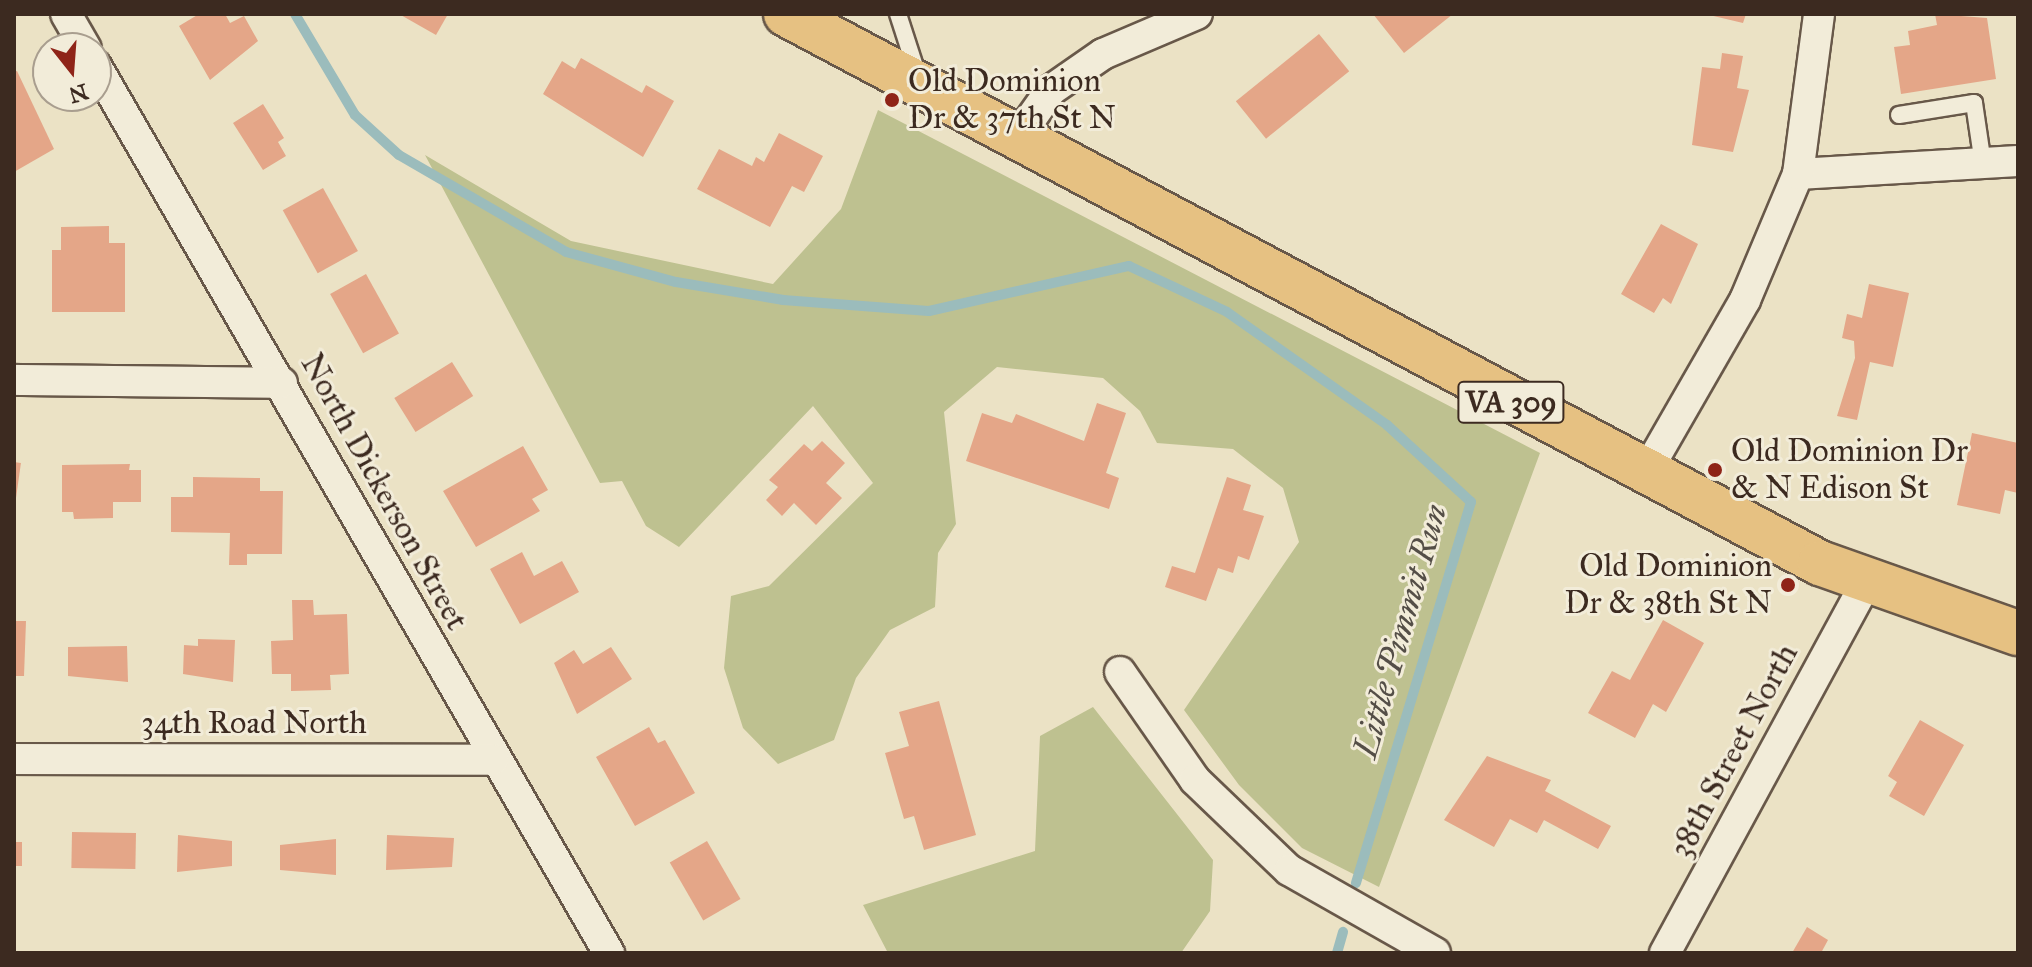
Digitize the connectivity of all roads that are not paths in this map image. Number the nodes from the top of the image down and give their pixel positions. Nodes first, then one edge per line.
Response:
1 (66, 14) edge
2 (786, 14) edge
3 (898, 14) edge
4 (1197, 14) edge
5 (1819, 14) edge
6 (77, 32) edge
7 (920, 86) junction
8 (112, 93) edge
9 (1899, 115) dead end
10 (1020, 134) junction
11 (2018, 161) edge
12 (1983, 164) junction
13 (1798, 174) junction
14 (14, 380) edge
15 (282, 383) junction
16 (1645, 474) junction
17 (1866, 583) junction
18 (2018, 633) edge
19 (1120, 672) dead end
20 (14, 759) edge
21 (493, 760) junction
22 (609, 953) edge
23 (1435, 953) edge
24 (1665, 953) edge

1 - 6 street
2 - 7 main road, VA 309
3 - 7 lane
4 - 10 street
5 - 13 street
7 - 10 main road, VA 309
8 - 15 street, North Dickerson Street
9 - 12 lane
10 - 16 main road, VA 309
11 - 12 street
12 - 13 street
13 - 16 street
14 - 15 street
15 - 21 street, North Dickerson Street
16 - 17 main road, VA 309
17 - 18 main road, VA 309
17 - 24 street, 38th Street North
19 - 23 street
20 - 21 street, 34th Road North
21 - 22 street, North Dickerson Street

